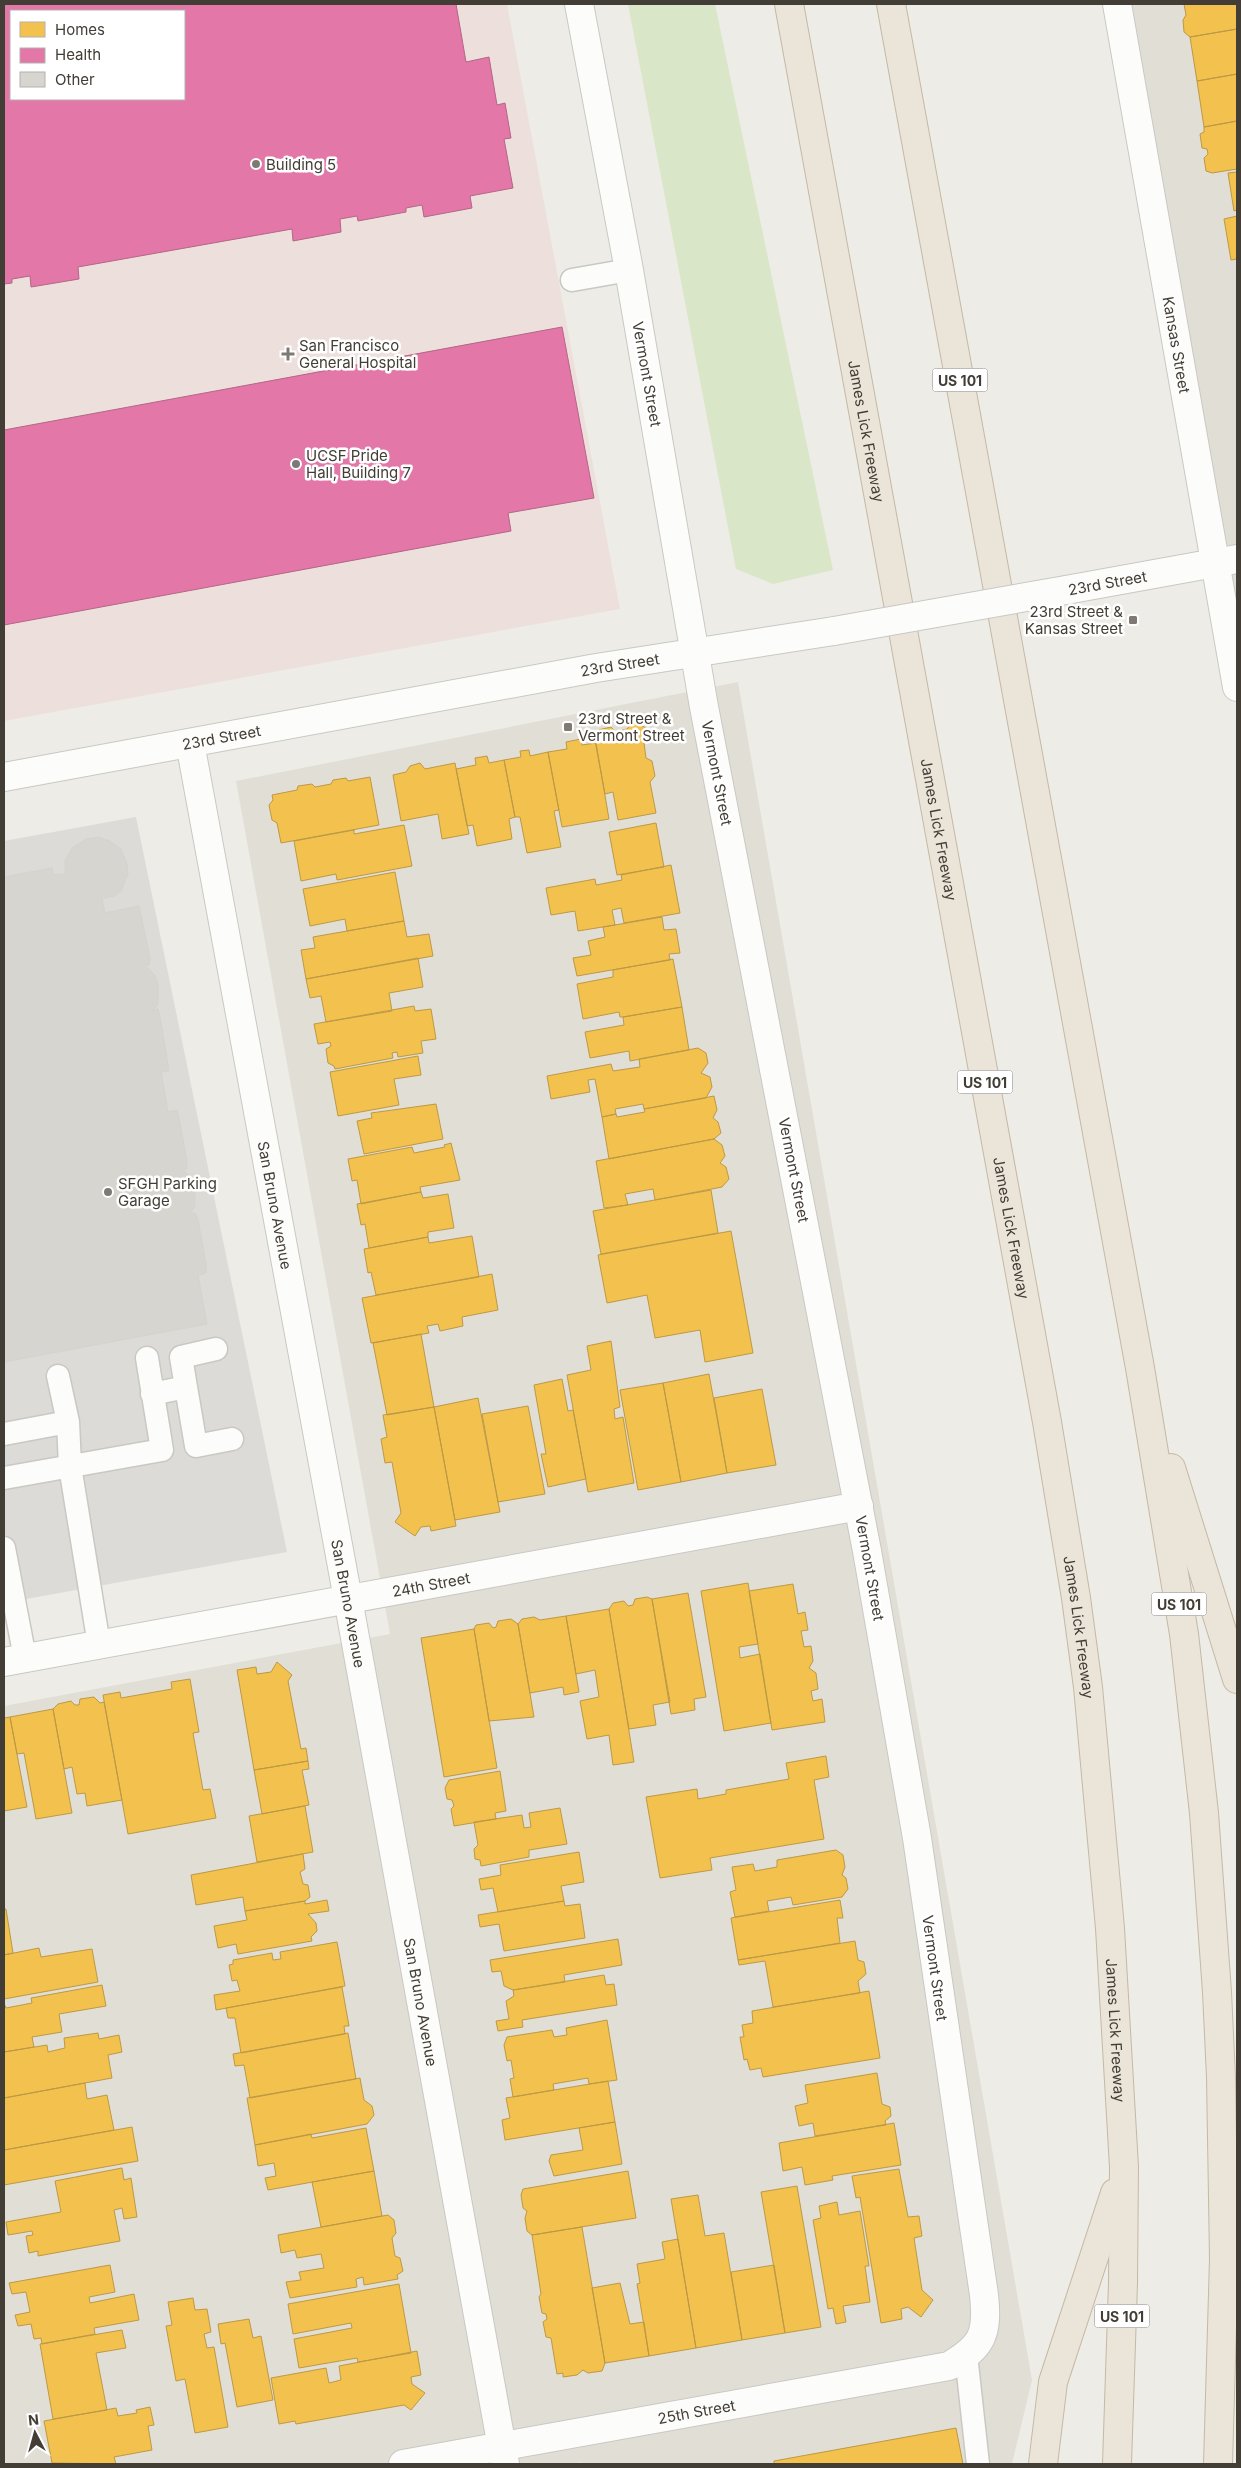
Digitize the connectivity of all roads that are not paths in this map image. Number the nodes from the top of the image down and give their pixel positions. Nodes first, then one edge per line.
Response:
1 (580, 4) edge
2 (789, 4) edge
3 (891, 4) edge
4 (1117, 4) edge
5 (630, 270) junction
6 (572, 280) dead end
7 (1226, 560) edge
8 (694, 652) junction
9 (1237, 687) edge
10 (190, 743) junction
11 (4, 777) edge
12 (216, 1349) dead end
13 (147, 1358) dead end
14 (1140, 1368) junction
15 (58, 1376) dead end
16 (186, 1387) junction
17 (152, 1394) junction
18 (68, 1422) junction
19 (4, 1434) edge
20 (232, 1439) dead end
21 (70, 1466) junction
22 (4, 1478) edge
23 (859, 1506) junction
24 (4, 1548) edge
25 (348, 1599) junction
26 (99, 1645) junction
27 (14, 1660) edge
28 (1237, 1679) edge
29 (1124, 2168) junction
30 (974, 2348) junction
31 (503, 2456) edge
32 (403, 2464) edge
33 (978, 2464) edge
34 (1043, 2464) edge
35 (1117, 2464) edge
36 (1218, 2464) edge

1 - 5 street, Vermont Street
2 - 29 highway, James Lick Freeway / US 101
3 - 14 highway, US 101
4 - 7 street, Kansas Street
5 - 6 lane
5 - 8 street, Vermont Street
7 - 8 street, 23rd Street, bridge
7 - 9 street, Kansas Street
8 - 10 street, 23rd Street
8 - 23 street, Vermont Street
10 - 11 street, 23rd Street
10 - 25 street, San Bruno Avenue
12 - 16 lane
13 - 17 lane
14 - 28 highway
14 - 36 highway, US 101
15 - 18 lane
16 - 17 lane
16 - 20 lane
17 - 21 lane
18 - 19 lane
18 - 21 lane
21 - 22 lane
21 - 26 lane
23 - 25 street, 24th Street
23 - 30 street, Vermont Street
24 - 27 lane
25 - 26 street, 24th Street
25 - 31 street, San Bruno Avenue
26 - 27 street, 24th Street
29 - 34 highway
29 - 35 highway, James Lick Freeway / US 101
30 - 31 street, 25th Street
30 - 33 lane
31 - 32 street, 25th Street

